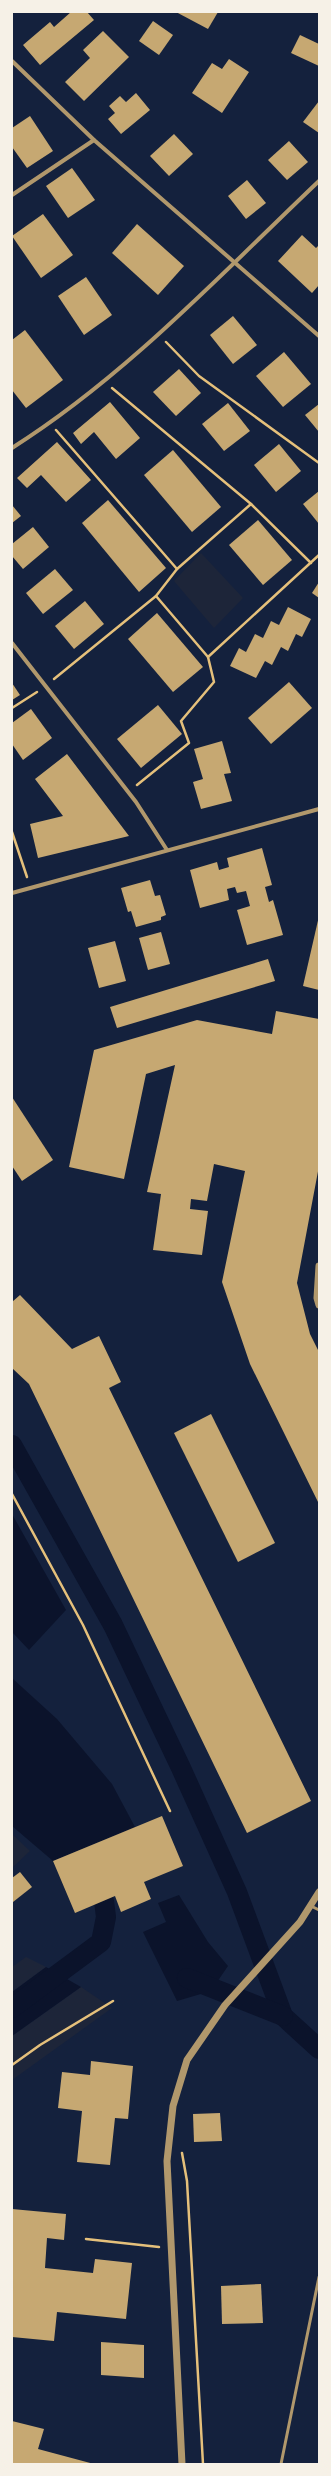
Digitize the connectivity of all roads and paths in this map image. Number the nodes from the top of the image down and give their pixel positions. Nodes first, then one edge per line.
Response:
1 (12, 61) edge
2 (94, 140) junction
3 (319, 181) edge
4 (12, 195) edge
5 (233, 263) junction
6 (157, 334) junction
7 (319, 336) edge
8 (104, 381) junction
9 (50, 424) junction
10 (12, 448) edge
11 (319, 463) edge
12 (251, 504) junction
13 (319, 555) edge
14 (311, 563) junction
15 (177, 569) junction
16 (156, 596) junction
17 (12, 643) edge
18 (208, 656) junction
19 (47, 685) junction
20 (12, 708) edge
21 (129, 792) junction
22 (319, 809) edge
23 (12, 832) edge
24 (167, 850) junction
25 (31, 888) junction
26 (12, 893) edge
27 (319, 1266) edge
28 (319, 1305) edge
29 (12, 1494) edge
30 (170, 1811) dead end
31 (319, 1892) edge
32 (311, 1906) junction
33 (319, 1910) edge
34 (113, 2001) dead end
35 (12, 2065) edge
36 (182, 2151) dead end
37 (86, 2239) dead end
38 (171, 2249) junction
39 (319, 2277) edge
40 (182, 2464) edge
41 (203, 2464) edge
42 (281, 2464) edge

1 - 2 street
2 - 4 street
2 - 5 street
3 - 5 street
5 - 6 street
5 - 7 street
6 - 8 street
6 - 11 path
8 - 9 street
8 - 12 path
9 - 10 street
9 - 15 path
12 - 14 path
12 - 15 path
13 - 14 path
14 - 18 path
15 - 16 path
16 - 18 path
16 - 19 path
17 - 19 street
18 - 21 path
19 - 20 path
19 - 21 street
21 - 24 street
22 - 24 street
23 - 25 path
24 - 25 street
25 - 26 street
27 - 28 street
29 - 30 path
31 - 32 street
32 - 33 lane
32 - 38 street
34 - 35 path
36 - 41 path
37 - 38 path
38 - 40 street
39 - 42 lane

